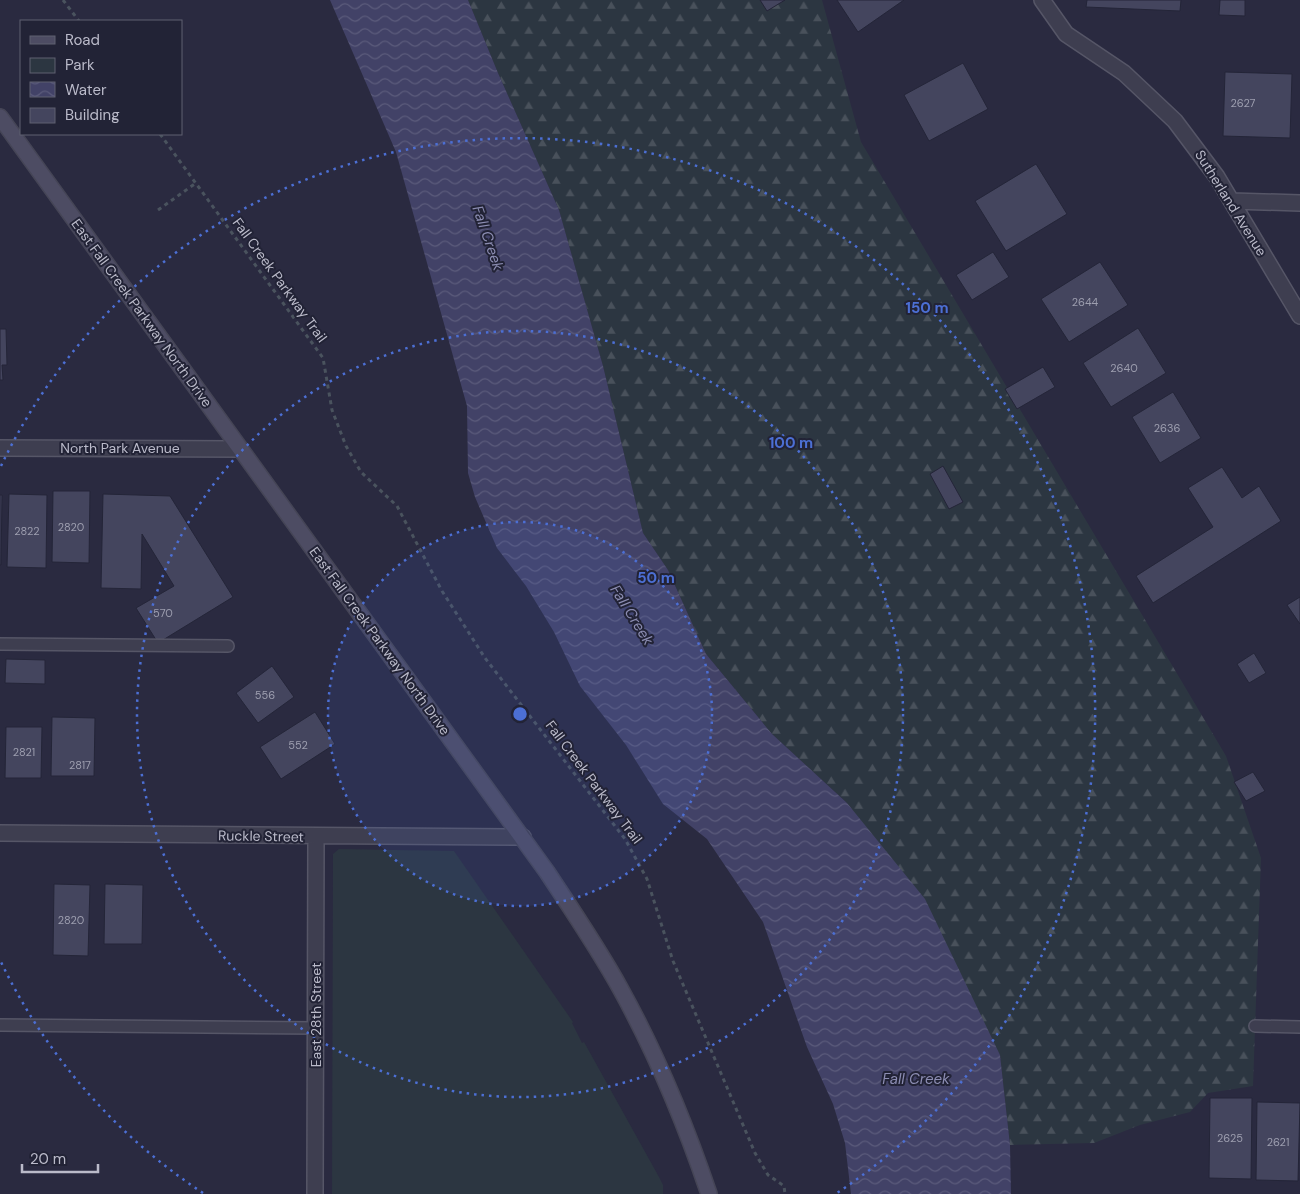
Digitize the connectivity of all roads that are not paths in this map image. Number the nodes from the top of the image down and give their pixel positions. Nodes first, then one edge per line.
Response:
1 (1042, 0) edge
2 (1052, 7) edge
3 (0, 117) edge
4 (1232, 201) junction
5 (1300, 203) edge
6 (1300, 316) edge
7 (0, 448) edge
8 (240, 449) junction
9 (0, 644) edge
10 (228, 646) dead end
11 (0, 833) edge
12 (316, 836) junction
13 (523, 837) junction
14 (0, 1026) edge
15 (1255, 1026) dead end
16 (1300, 1027) edge
17 (316, 1028) junction
18 (316, 1194) edge
19 (709, 1194) edge

1 - 2 street, Sutherland Avenue
2 - 4 street, Sutherland Avenue
3 - 8 main road, East Fall Creek Parkway North Drive
4 - 5 street
4 - 6 street, Sutherland Avenue
7 - 8 street, North Park Avenue
8 - 13 main road, East Fall Creek Parkway North Drive
9 - 10 lane
11 - 12 street, Ruckle Street
12 - 13 street, Ruckle Street
12 - 17 street, East 28th Street
13 - 19 main road, East Fall Creek Parkway North Drive
14 - 17 lane
15 - 16 lane
17 - 18 street, East 28th Street

